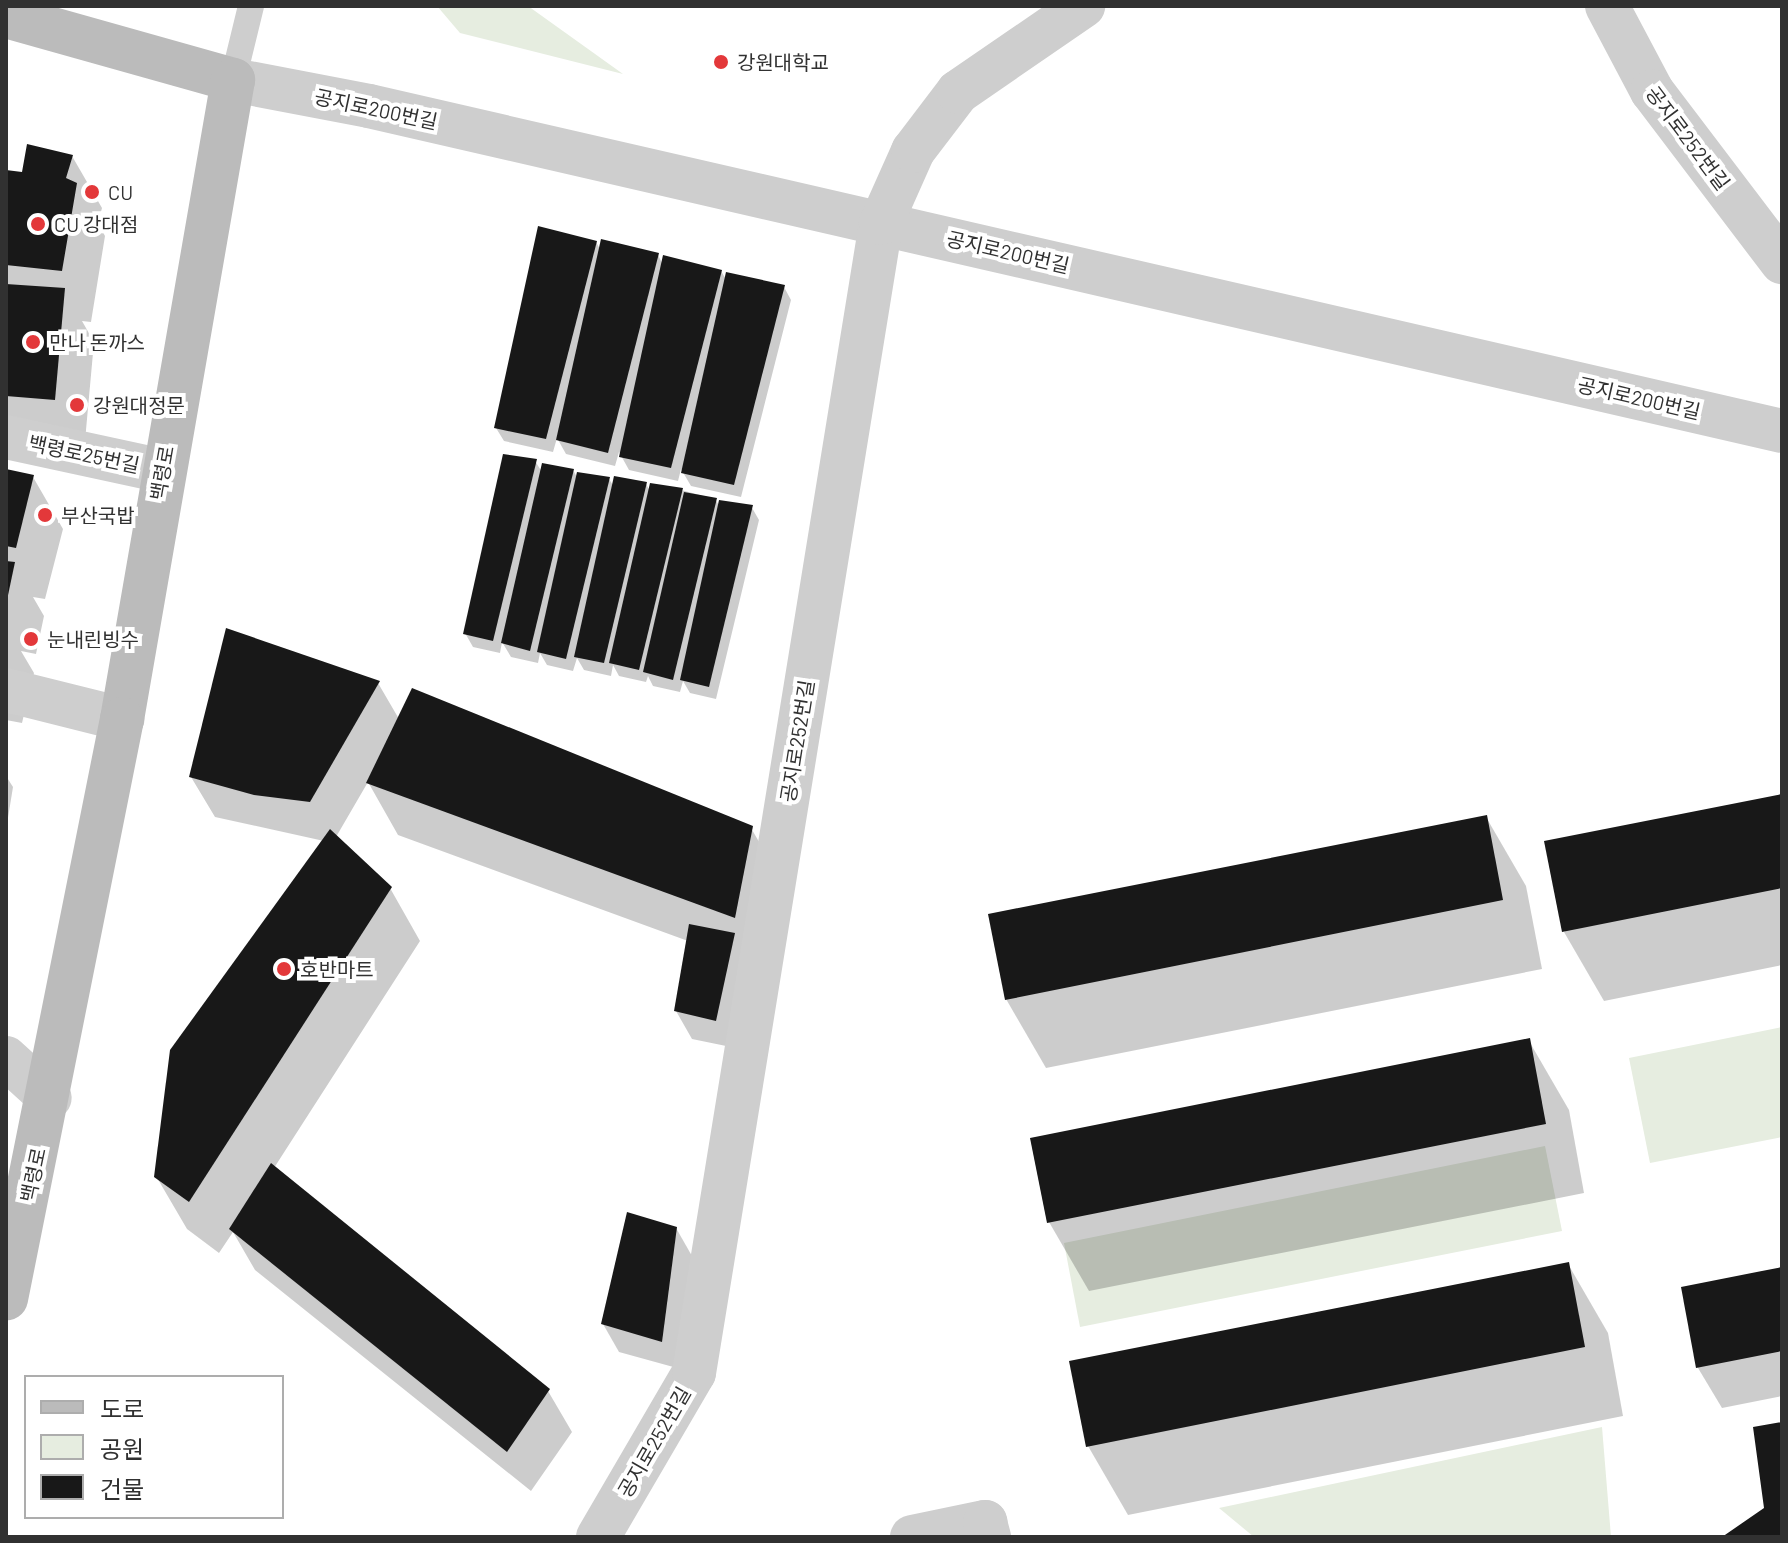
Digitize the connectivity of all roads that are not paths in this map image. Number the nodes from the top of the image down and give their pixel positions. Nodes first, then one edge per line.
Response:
1 (251, 6) edge
2 (1083, 6) edge
3 (1607, 6) edge
4 (6, 16) edge
5 (233, 80) junction
6 (881, 223) junction
7 (1782, 262) edge
8 (1782, 431) edge
9 (6, 437) edge
10 (163, 471) junction
11 (6, 690) edge
12 (122, 719) junction
13 (6, 1058) edge
14 (50, 1098) junction
15 (6, 1299) edge
16 (598, 1537) edge
17 (912, 1537) edge
18 (989, 1537) edge

1 - 5 lane
2 - 6 street, 공지로252번길
3 - 7 street, 공지로252번길
4 - 5 street
5 - 6 street, 공지로200번길
5 - 10 street, 백령로
6 - 8 street, 공지로200번길
6 - 16 street, 공지로252번길
9 - 10 street, 백령로25번길
10 - 12 street, 백령로
11 - 12 street
12 - 14 street, 백령로
13 - 14 street
14 - 15 street, 백령로
17 - 18 street

